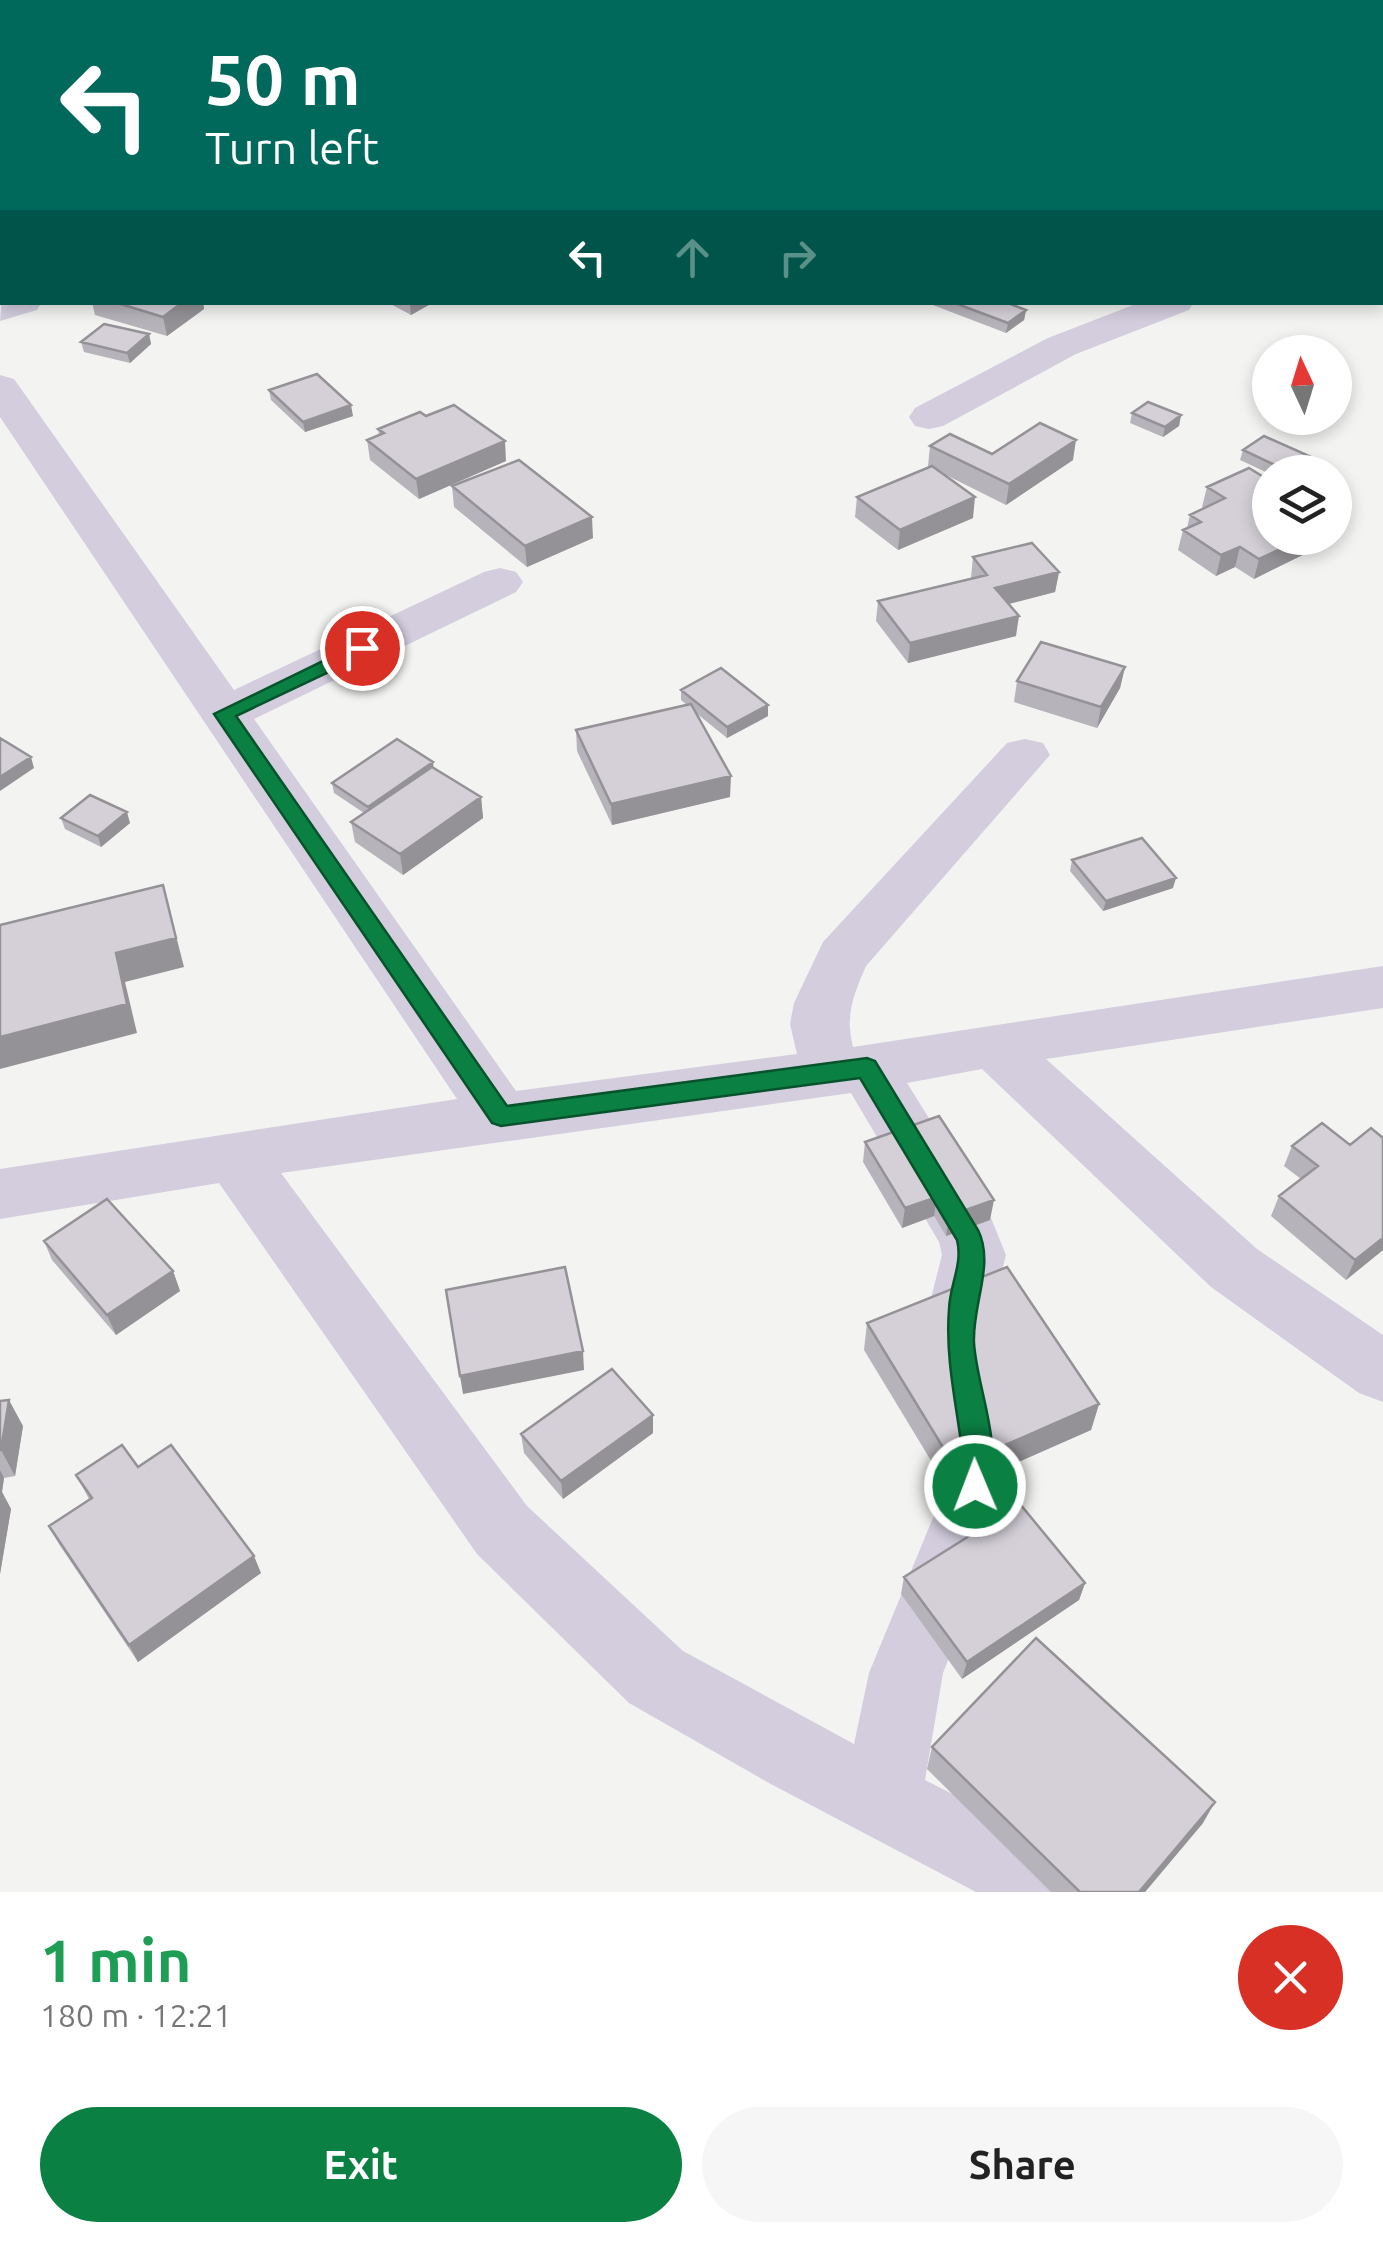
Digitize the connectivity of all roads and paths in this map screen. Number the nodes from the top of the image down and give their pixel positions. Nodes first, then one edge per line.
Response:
1 (1168, 305) edge
2 (0, 387) edge
3 (930, 417) dead end
4 (500, 582) dead end
5 (224, 714) junction
6 (1025, 755) dead end
7 (1383, 987) edge
8 (994, 1044) junction
9 (848, 1070) junction
10 (501, 1116) junction
11 (234, 1156) junction
12 (0, 1194) edge
13 (1383, 1372) edge
14 (882, 1800) junction
15 (1059, 1892) edge

1 - 3 street
2 - 5 street
4 - 5 street
5 - 10 street
6 - 9 street
7 - 8 street
8 - 9 street
8 - 13 street
9 - 10 street
9 - 14 street
10 - 11 street
11 - 12 street
11 - 14 street
14 - 15 street

